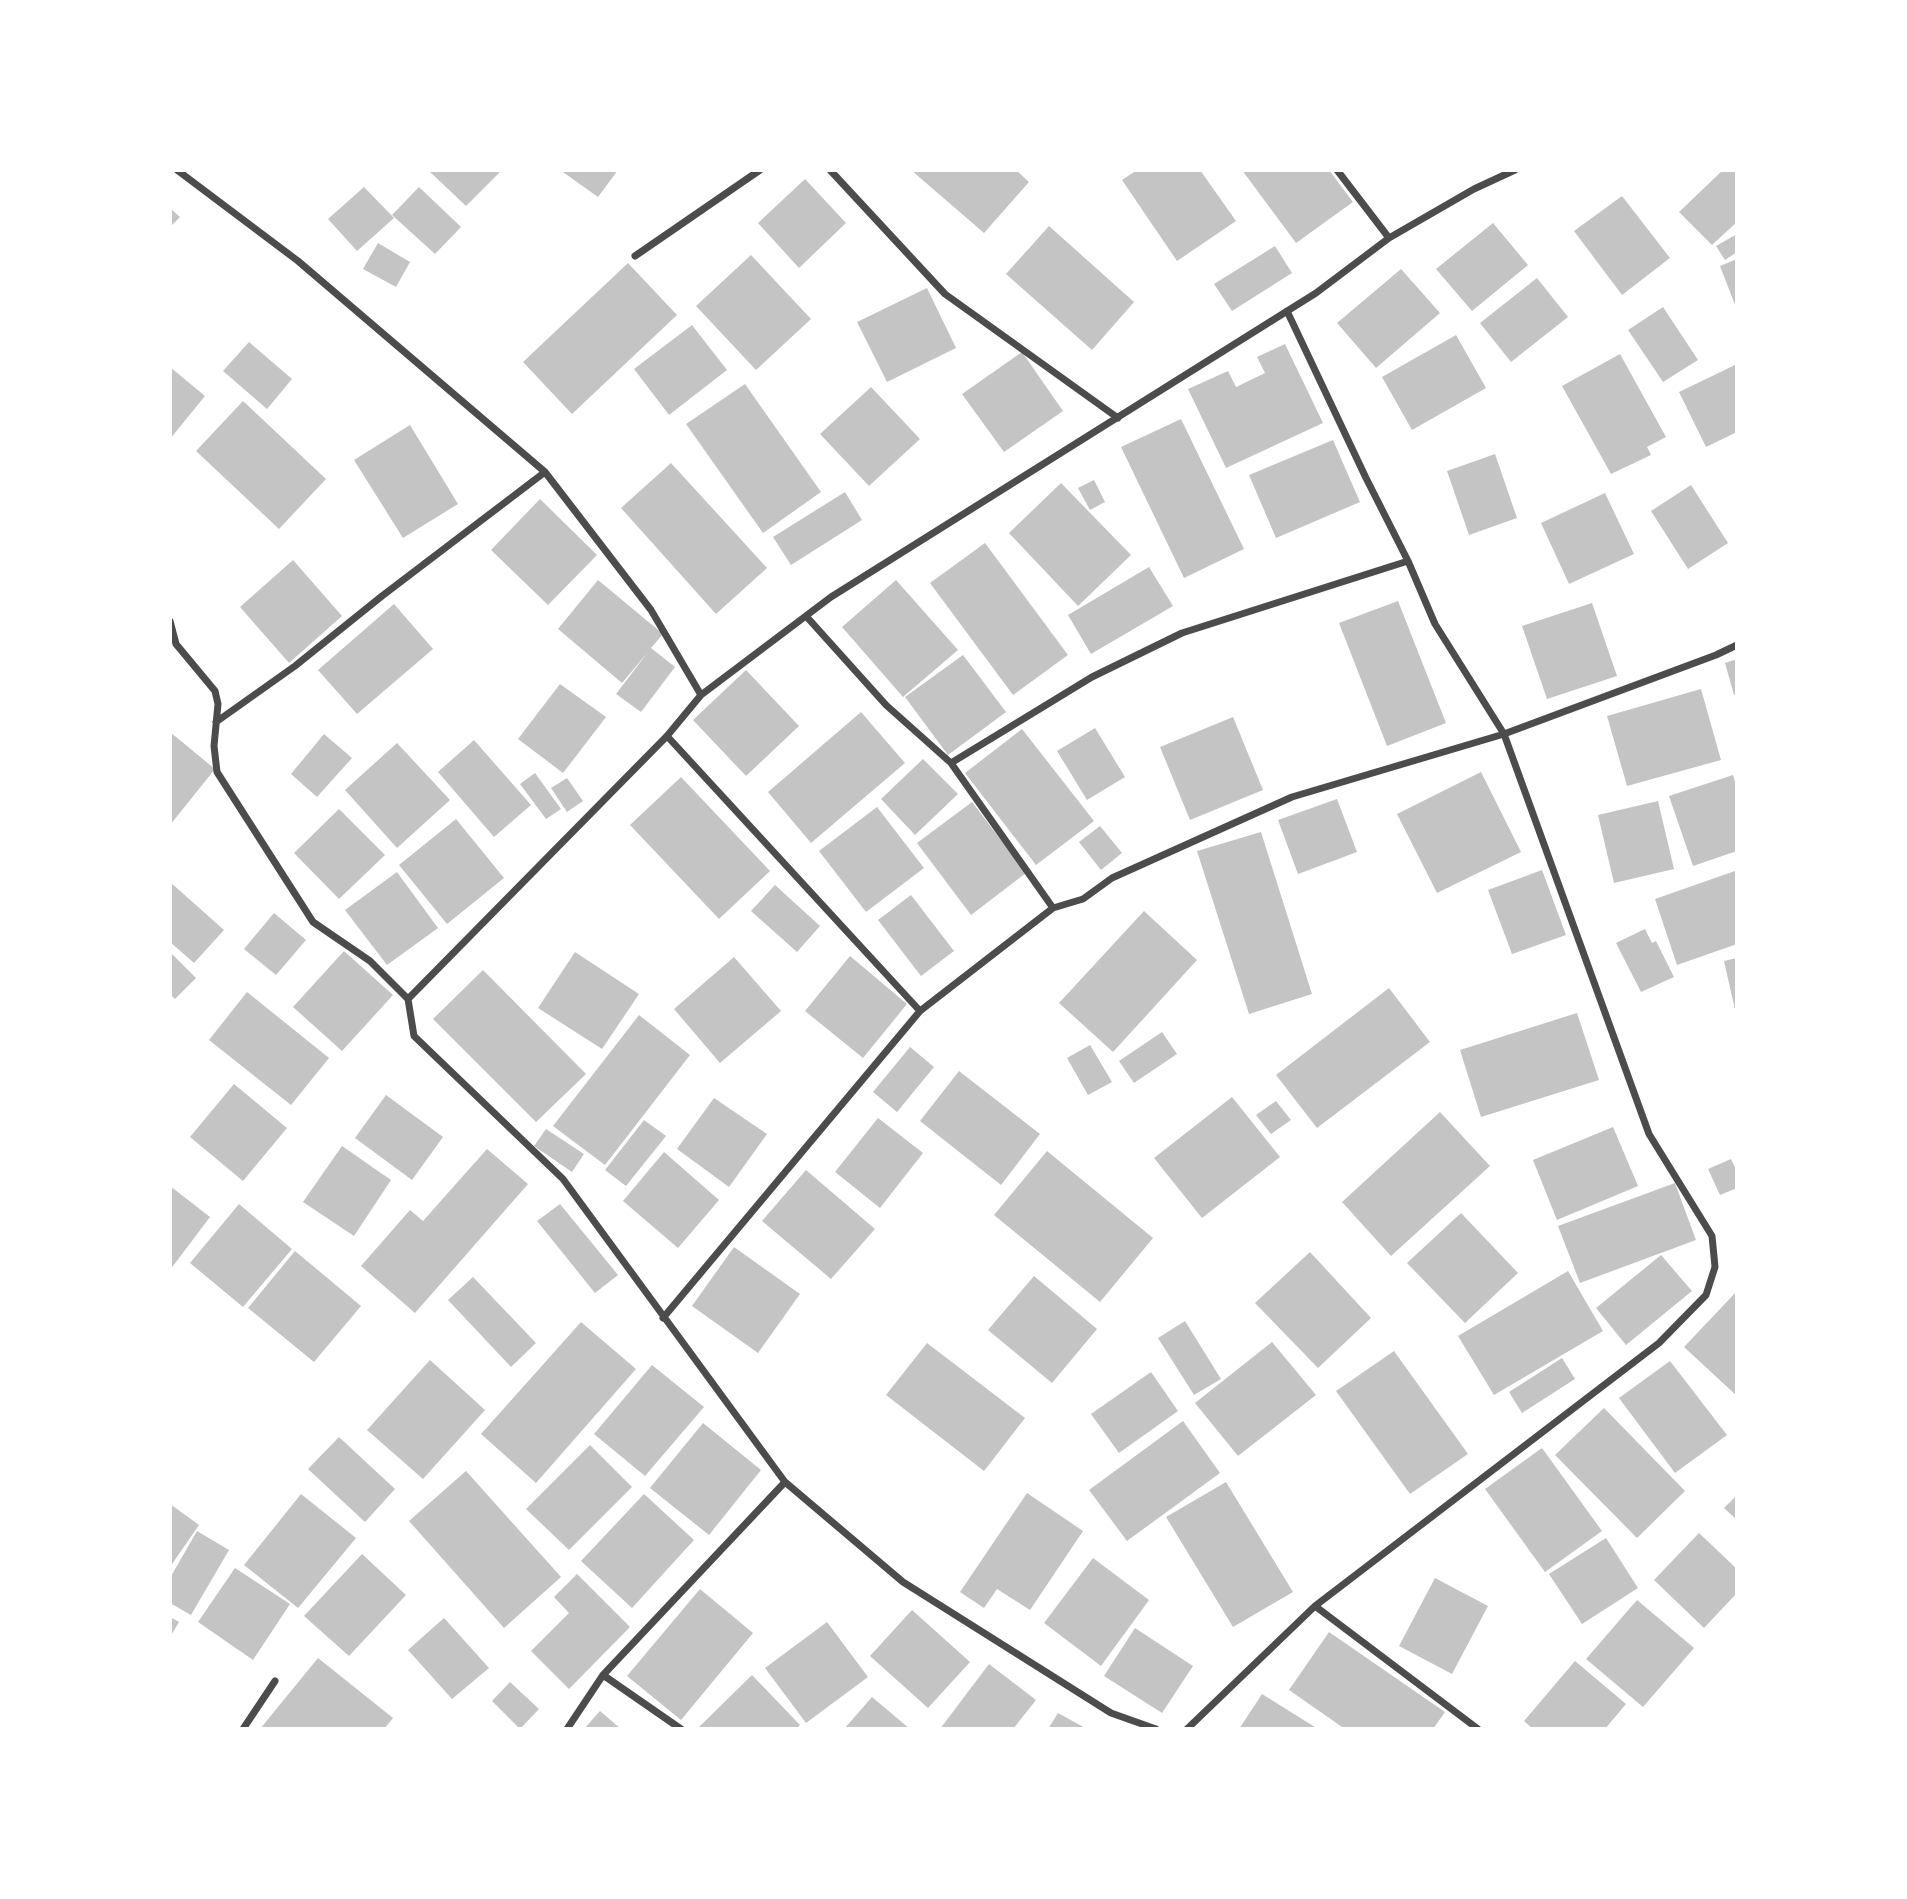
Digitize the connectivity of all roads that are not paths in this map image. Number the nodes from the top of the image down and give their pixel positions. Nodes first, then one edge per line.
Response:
1 (177, 170) edge
2 (761, 170) edge
3 (830, 170) edge
4 (1336, 170) edge
5 (1515, 170) edge
6 (1389, 238) junction
7 (635, 256) dead end
8 (1287, 312) junction
9 (1118, 418) junction
10 (545, 472) junction
11 (1408, 561) junction
12 (806, 616) junction
13 (170, 621) edge
14 (1737, 645) edge
15 (701, 695) junction
16 (216, 722) junction
17 (1504, 734) junction
18 (667, 736) junction
19 (951, 763) junction
20 (1053, 908) junction
21 (408, 999) junction
22 (920, 1012) junction
23 (663, 1318) junction
24 (785, 1482) junction
25 (1315, 1606) junction
26 (603, 1675) junction
27 (275, 1681) dead end
28 (243, 1729) edge
29 (567, 1729) edge
30 (681, 1729) edge
31 (1156, 1729) edge
32 (1187, 1729) edge
33 (1478, 1729) edge

1 - 10 street
2 - 7 street
3 - 9 street
4 - 6 street
5 - 6 street
6 - 8 street
8 - 9 street
8 - 11 street
9 - 12 street
10 - 15 street
10 - 16 street
11 - 17 street
11 - 19 street
12 - 15 street
12 - 19 street
13 - 16 street
14 - 17 street
15 - 18 street
16 - 21 street
17 - 20 street
17 - 25 street
18 - 21 street
18 - 22 street
19 - 20 street
20 - 22 street
21 - 23 street
22 - 23 street
23 - 24 street
24 - 26 street
24 - 31 street
25 - 32 street
25 - 33 street
26 - 29 street
26 - 30 street
27 - 28 street

